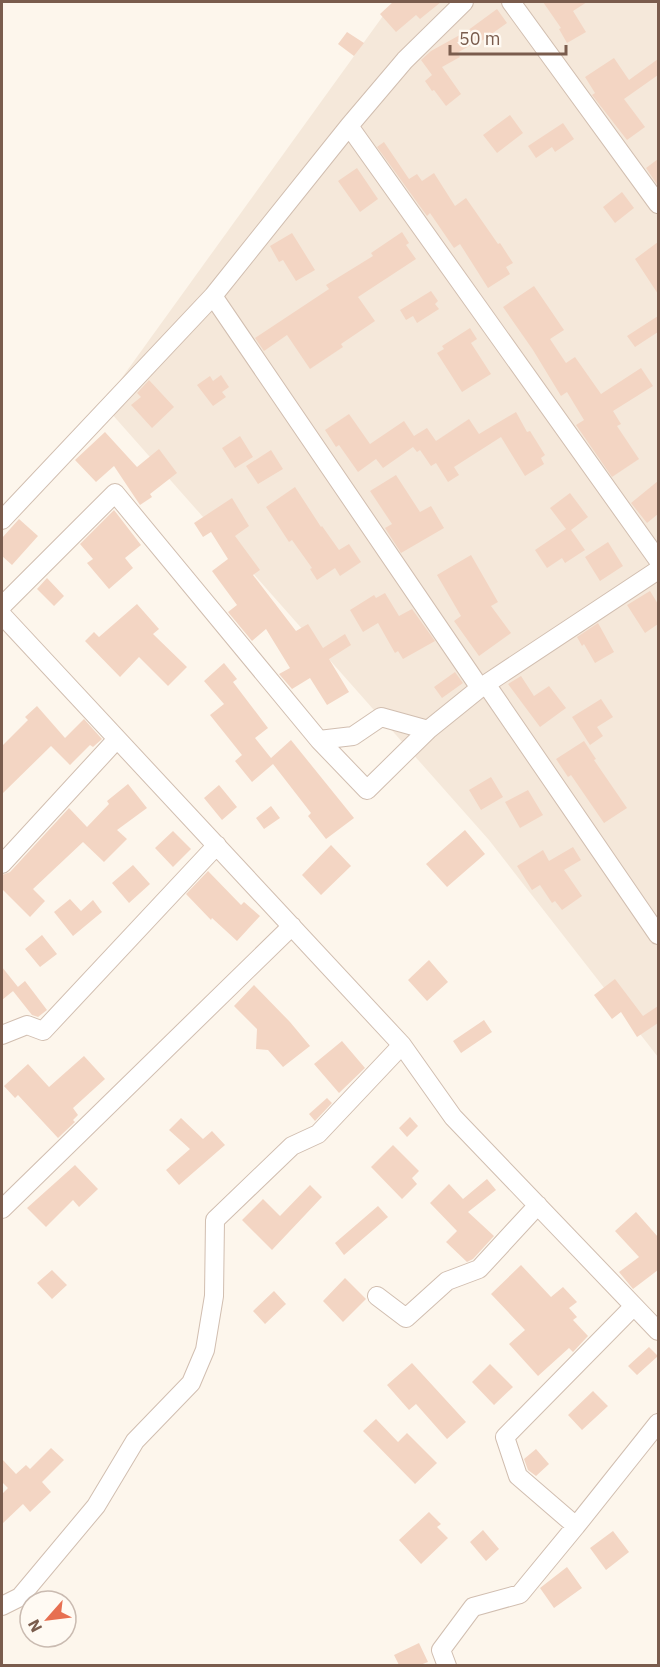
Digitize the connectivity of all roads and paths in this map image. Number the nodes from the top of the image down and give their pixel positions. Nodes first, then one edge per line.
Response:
1 (464, 2) edge
2 (511, 2) edge
3 (349, 126) junction
4 (658, 204) edge
5 (213, 296) junction
6 (2, 520) edge
7 (658, 560) edge
8 (658, 570) edge
9 (2, 606) edge
10 (2, 615) edge
11 (483, 686) junction
12 (428, 729) junction
13 (117, 739) junction
14 (319, 740) junction
15 (217, 845) junction
16 (2, 864) edge
17 (292, 926) junction
18 (658, 935) edge
19 (2, 1035) edge
20 (402, 1045) junction
21 (538, 1205) junction
22 (2, 1209) edge
23 (377, 1296) dead end
24 (634, 1306) junction
25 (658, 1331) edge
26 (658, 1423) edge
27 (576, 1526) junction
28 (2, 1606) edge
29 (447, 1665) edge

1 - 3 street
2 - 4 street
3 - 5 street
3 - 7 street
5 - 6 street
5 - 11 street
8 - 11 street
9 - 14 street
10 - 13 street
11 - 12 street
11 - 18 street
12 - 14 street
12 - 14 street
13 - 15 street
13 - 16 street
15 - 17 street
15 - 19 street
17 - 20 street
17 - 22 street
20 - 21 street
20 - 28 street
21 - 23 street
21 - 24 street
24 - 25 street
24 - 27 street
26 - 27 street
27 - 29 street

